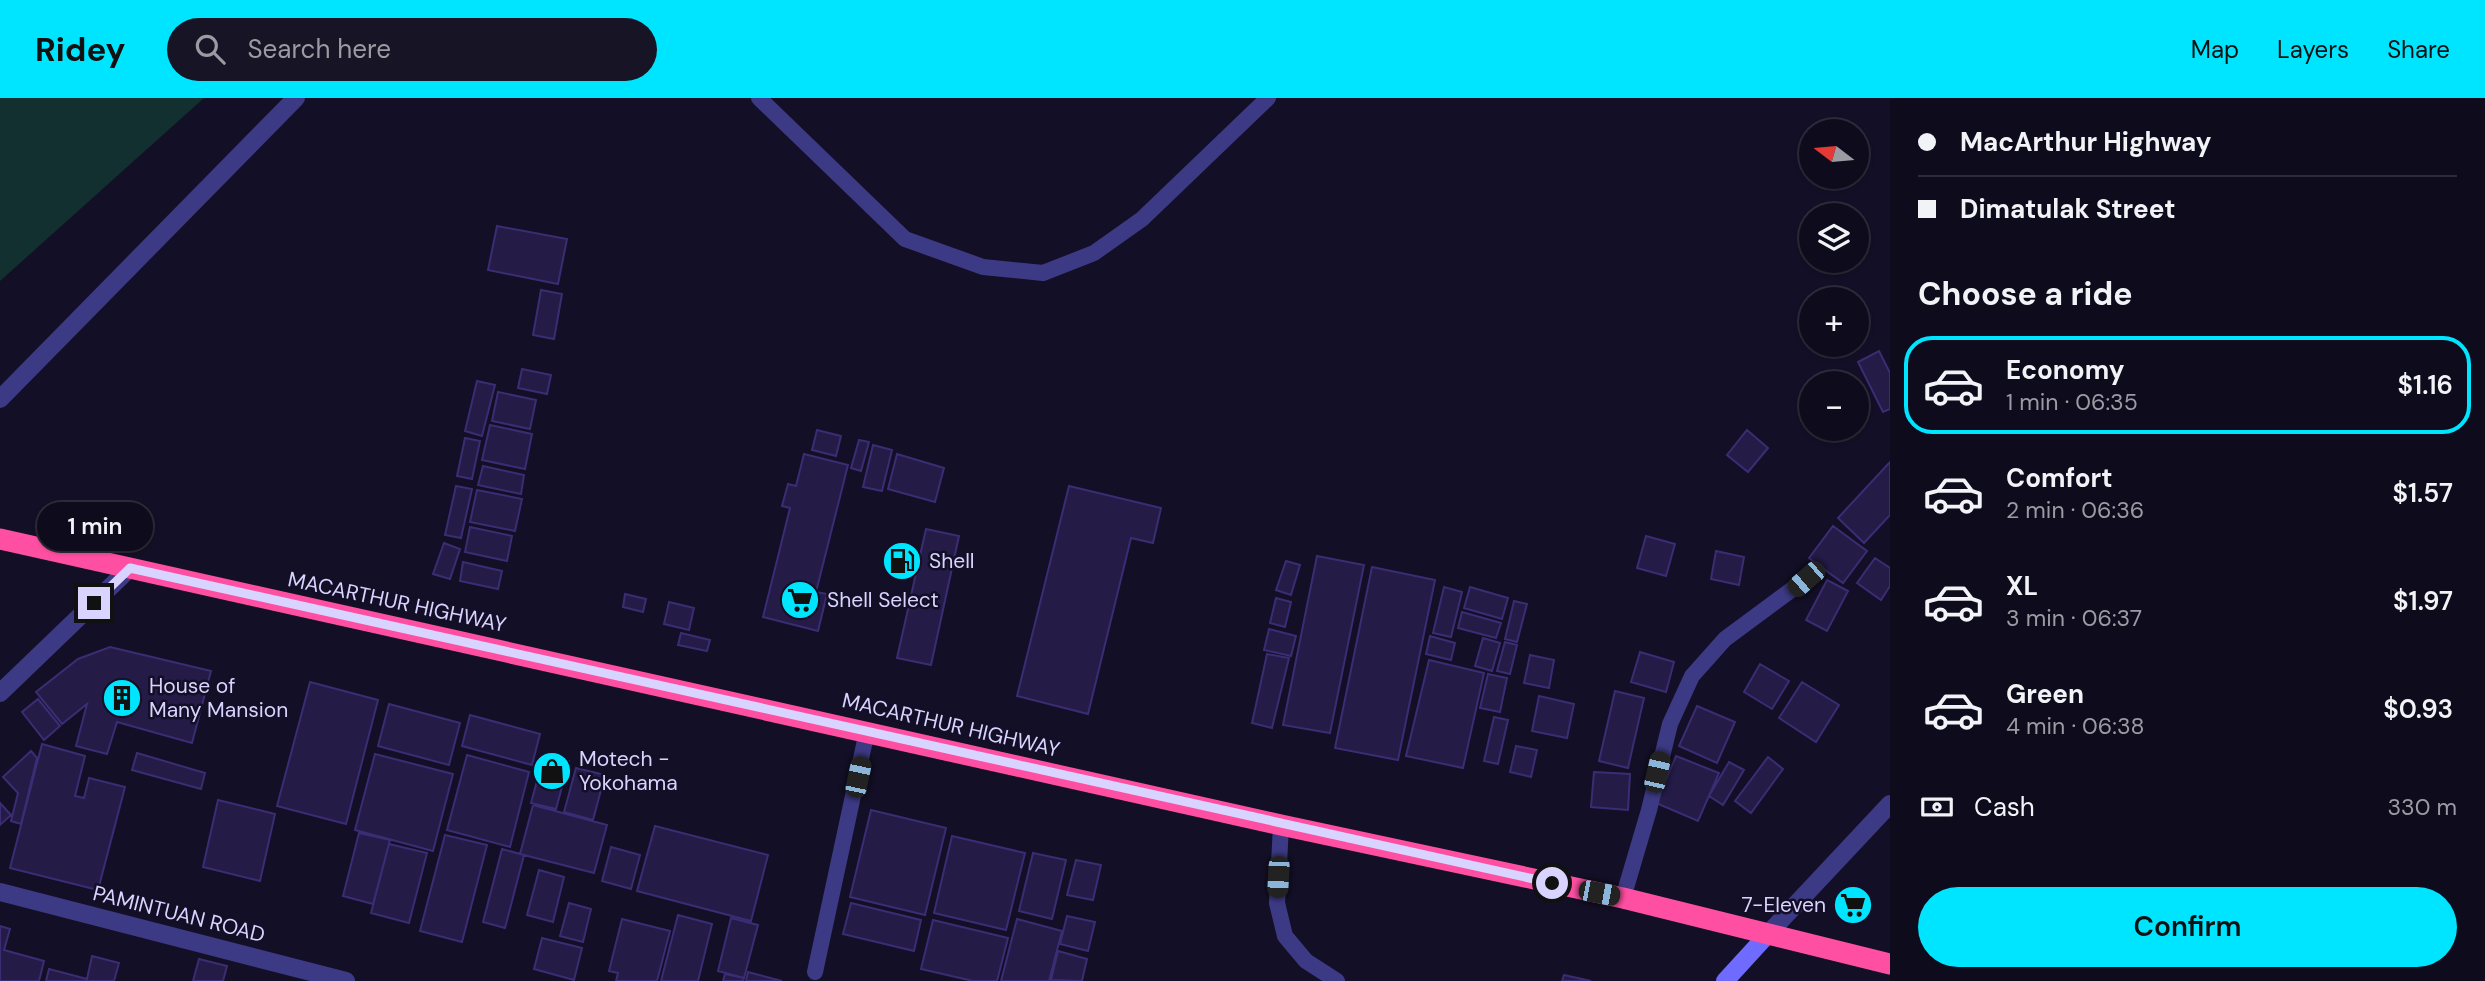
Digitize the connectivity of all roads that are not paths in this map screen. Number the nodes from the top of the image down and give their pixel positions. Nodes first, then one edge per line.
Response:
1 (296, 98) edge
2 (759, 98) edge
3 (1268, 98) edge
4 (0, 399) edge
5 (0, 539) edge
6 (130, 568) junction
7 (1806, 579) dead end
8 (0, 693) edge
9 (867, 731) junction
10 (1890, 804) edge
11 (1281, 825) junction
12 (0, 892) edge
13 (1623, 898) junction
14 (1769, 933) junction
15 (1890, 964) edge
16 (815, 972) dead end
17 (346, 981) edge
18 (1337, 981) edge
19 (1725, 981) edge

1 - 4 street
2 - 3 lane
5 - 6 highway, MACARTHUR HIGHWAY
6 - 8 street
6 - 9 highway, MACARTHUR HIGHWAY
7 - 13 lane
9 - 11 highway, MACARTHUR HIGHWAY
9 - 16 lane
10 - 14 street
11 - 13 highway, MACARTHUR HIGHWAY
11 - 18 lane
12 - 17 street, PAMINTUAN ROAD
13 - 14 highway, MACARTHUR HIGHWAY
14 - 15 highway, MACARTHUR HIGHWAY
14 - 19 street

